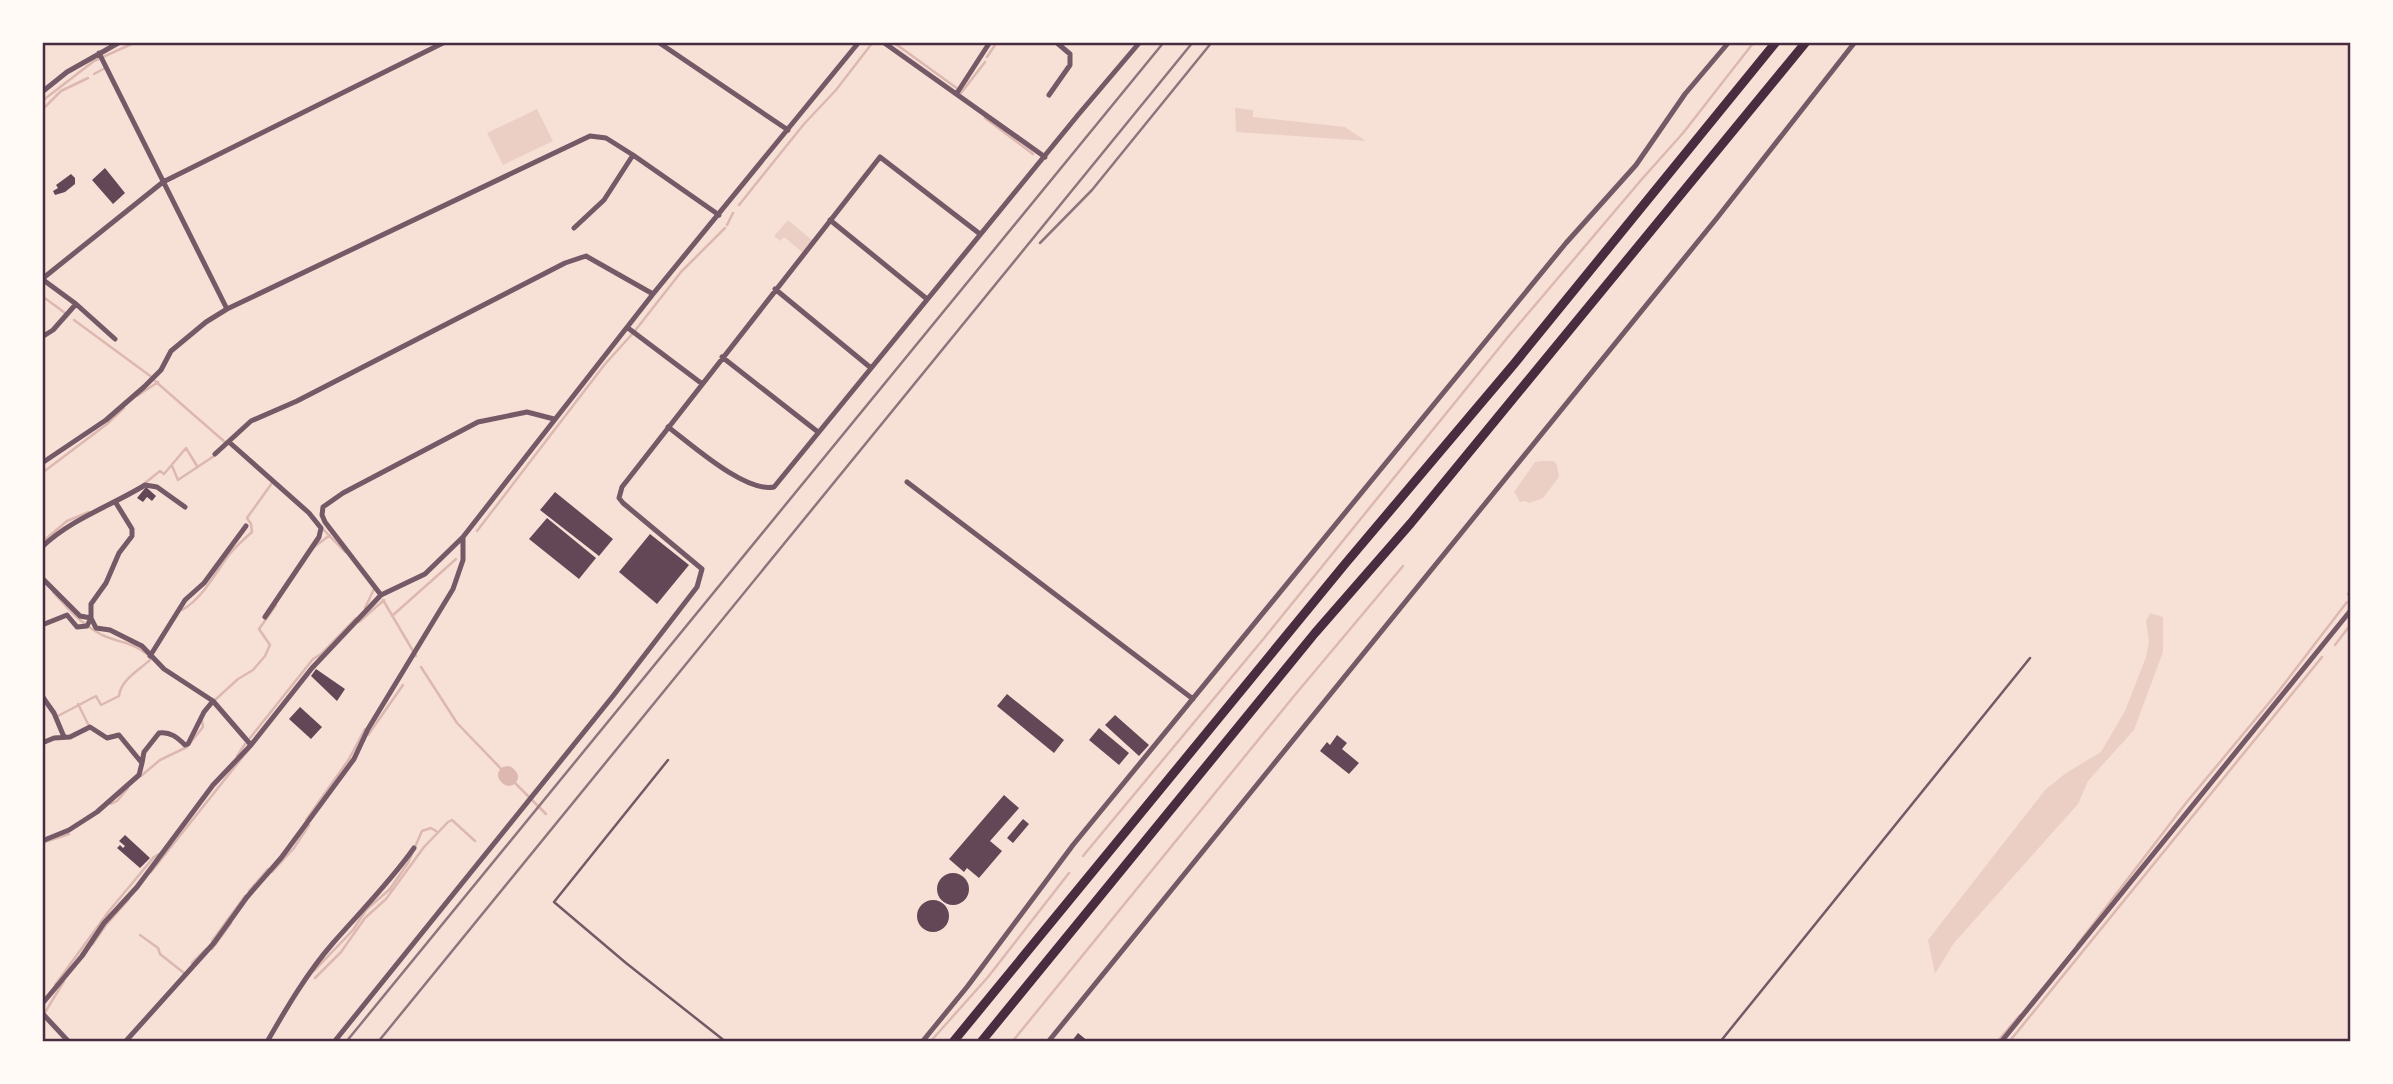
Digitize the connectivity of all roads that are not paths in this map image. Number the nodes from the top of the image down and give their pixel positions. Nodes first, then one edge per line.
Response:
1 (120, 42) edge
2 (445, 42) edge
3 (658, 42) edge
4 (859, 42) edge
5 (883, 42) edge
6 (990, 42) edge
7 (1056, 42) edge
8 (1140, 42) edge
9 (1729, 42) edge
10 (1776, 42) edge
11 (1806, 42) edge
12 (1855, 42) edge
13 (99, 53) junction
14 (42, 92) edge
15 (957, 93) junction
16 (1048, 94) dead end
17 (788, 130) junction
18 (633, 155) junction
19 (1045, 157) junction
20 (163, 182) junction
21 (719, 215) junction
22 (830, 220) junction
23 (574, 228) dead end
24 (981, 234) junction
25 (42, 279) edge
26 (775, 289) junction
27 (653, 294) junction
28 (927, 299) junction
29 (76, 304) junction
30 (227, 309) junction
31 (628, 328) junction
32 (42, 337) edge
33 (115, 339) dead end
34 (722, 357) junction
35 (871, 368) junction
36 (701, 383) junction
37 (554, 419) junction
38 (668, 426) junction
39 (818, 432) junction
40 (229, 442) junction
41 (215, 454) dead end
42 (42, 463) edge
43 (907, 482) dead end
44 (116, 503) junction
45 (185, 507) dead end
46 (246, 526) dead end
47 (463, 537) junction
48 (42, 547) edge
49 (42, 578) edge
50 (381, 595) junction
51 (2351, 610) edge
52 (265, 617) dead end
53 (91, 618) junction
54 (42, 625) edge
55 (150, 656) junction
56 (2030, 658) dead end
57 (42, 696) edge
58 (1193, 699) junction
59 (213, 701) junction
60 (64, 737) junction
61 (42, 743) edge
62 (251, 745) junction
63 (668, 760) dead end
64 (142, 763) junction
65 (42, 841) edge
66 (414, 848) dead end
67 (42, 1004) edge
68 (42, 1013) edge
69 (69, 1042) edge
70 (125, 1042) edge
71 (267, 1042) edge
72 (334, 1042) edge
73 (726, 1042) edge
74 (922, 1042) edge
75 (953, 1042) edge
76 (982, 1042) edge
77 (1048, 1042) edge
78 (1720, 1042) edge
79 (2001, 1042) edge

1 - 13 street
2 - 20 street
3 - 17 street
4 - 17 street
5 - 15 street
6 - 15 street
7 - 16 street
8 - 19 street
9 - 58 street
10 - 75 highway
11 - 76 highway
12 - 77 street
13 - 14 street
13 - 20 street
15 - 19 street
17 - 21 street
18 - 21 street
18 - 23 street
18 - 30 street
19 - 24 street
20 - 25 street
20 - 30 street
21 - 27 street
22 - 24 street
22 - 26 street
22 - 28 street
24 - 28 street
25 - 29 street
26 - 34 street
26 - 35 street
27 - 31 street
27 - 40 street
28 - 35 street
29 - 32 street
29 - 33 street
30 - 42 street
31 - 36 street
31 - 37 street
34 - 36 street
34 - 39 street
35 - 39 street
36 - 38 street
37 - 47 street
37 - 50 street
38 - 39 street
38 - 72 street
40 - 41 street
40 - 52 street
43 - 58 street
44 - 45 street
44 - 48 street
44 - 53 street
46 - 55 street
47 - 50 street
47 - 70 street
49 - 53 street
50 - 62 street
51 - 79 street
53 - 54 street
53 - 55 street
55 - 59 street
56 - 78 lane
57 - 60 street
58 - 74 street
59 - 62 street
59 - 64 street
60 - 61 street
60 - 64 street
62 - 67 street
63 - 73 lane
64 - 65 street
66 - 71 street
68 - 69 street

